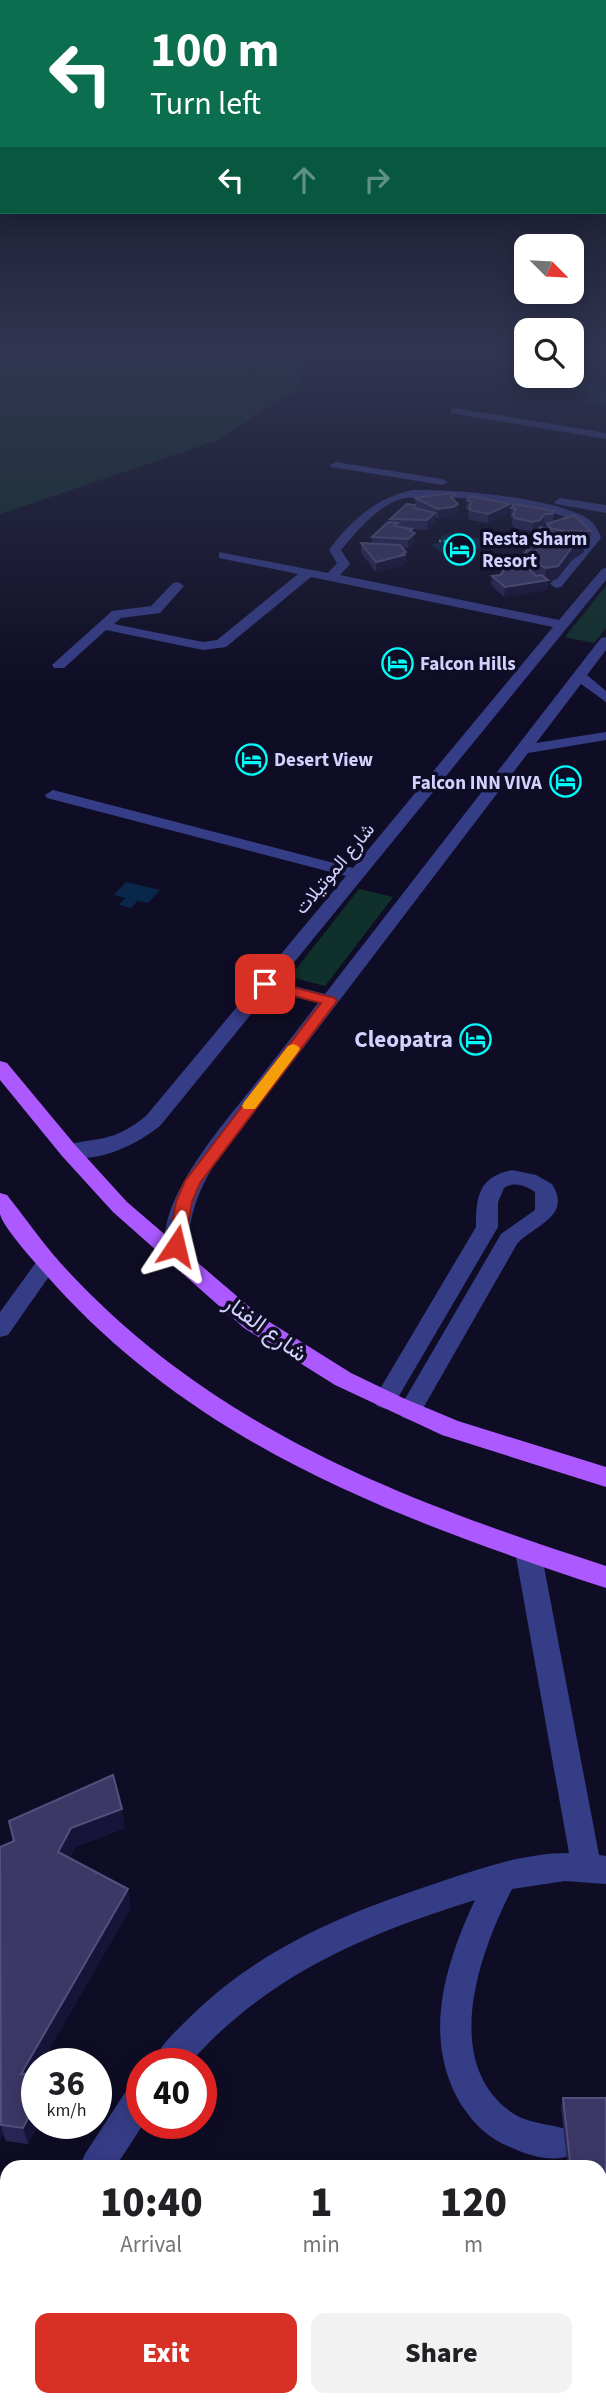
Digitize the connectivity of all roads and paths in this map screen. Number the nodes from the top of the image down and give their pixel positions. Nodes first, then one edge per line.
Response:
1 (336, 465) dead end
2 (606, 509) edge
3 (439, 541) dead end
4 (449, 541) dead end
5 (223, 555) dead end
6 (606, 572) edge
7 (308, 573) junction
8 (331, 577) junction
9 (556, 584) edge
10 (178, 586) dead end
11 (562, 625) junction
12 (104, 626) junction
13 (606, 641) edge
14 (59, 665) dead end
15 (580, 676) junction
16 (606, 698) edge
17 (606, 736) edge
18 (523, 749) junction
19 (53, 795) dead end
20 (357, 874) junction
21 (265, 984) junction
22 (330, 1001) junction
23 (0, 1067) edge
24 (69, 1151) junction
25 (0, 1200) edge
26 (179, 1260) junction
27 (48, 1262) junction
28 (0, 1329) edge
29 (385, 1400) junction
30 (410, 1411) junction
31 (606, 1477) edge
32 (528, 1551) junction
33 (606, 1577) edge
34 (596, 1868) edge
35 (504, 1875) junction
36 (184, 2048) edge
37 (126, 2122) edge
38 (560, 2143) dead end
39 (101, 2160) edge

1 - 2 street
3 - 4 path
5 - 7 street
6 - 11 street, شارع الموتيلات
7 - 8 street
7 - 12 street
8 - 9 street
8 - 11 street
10 - 12 street
11 - 20 street, شارع الموتيلات
12 - 14 street
13 - 15 street
15 - 16 street
15 - 18 street
17 - 18 street
18 - 22 street
19 - 20 street
20 - 21 street, شارع الموتيلات
21 - 22 street
21 - 24 street, شارع الموتيلات
22 - 26 street
23 - 24 main road, شارع الفنار
24 - 26 main road, شارع الفنار
25 - 27 main road
26 - 29 main road, شارع الفنار
27 - 28 street
27 - 32 main road
29 - 30 main road, شارع الفنار
29 - 30 street
30 - 31 main road, شارع الفنار
32 - 33 main road
32 - 34 street
34 - 35 street
35 - 36 street
35 - 38 street
37 - 39 street

